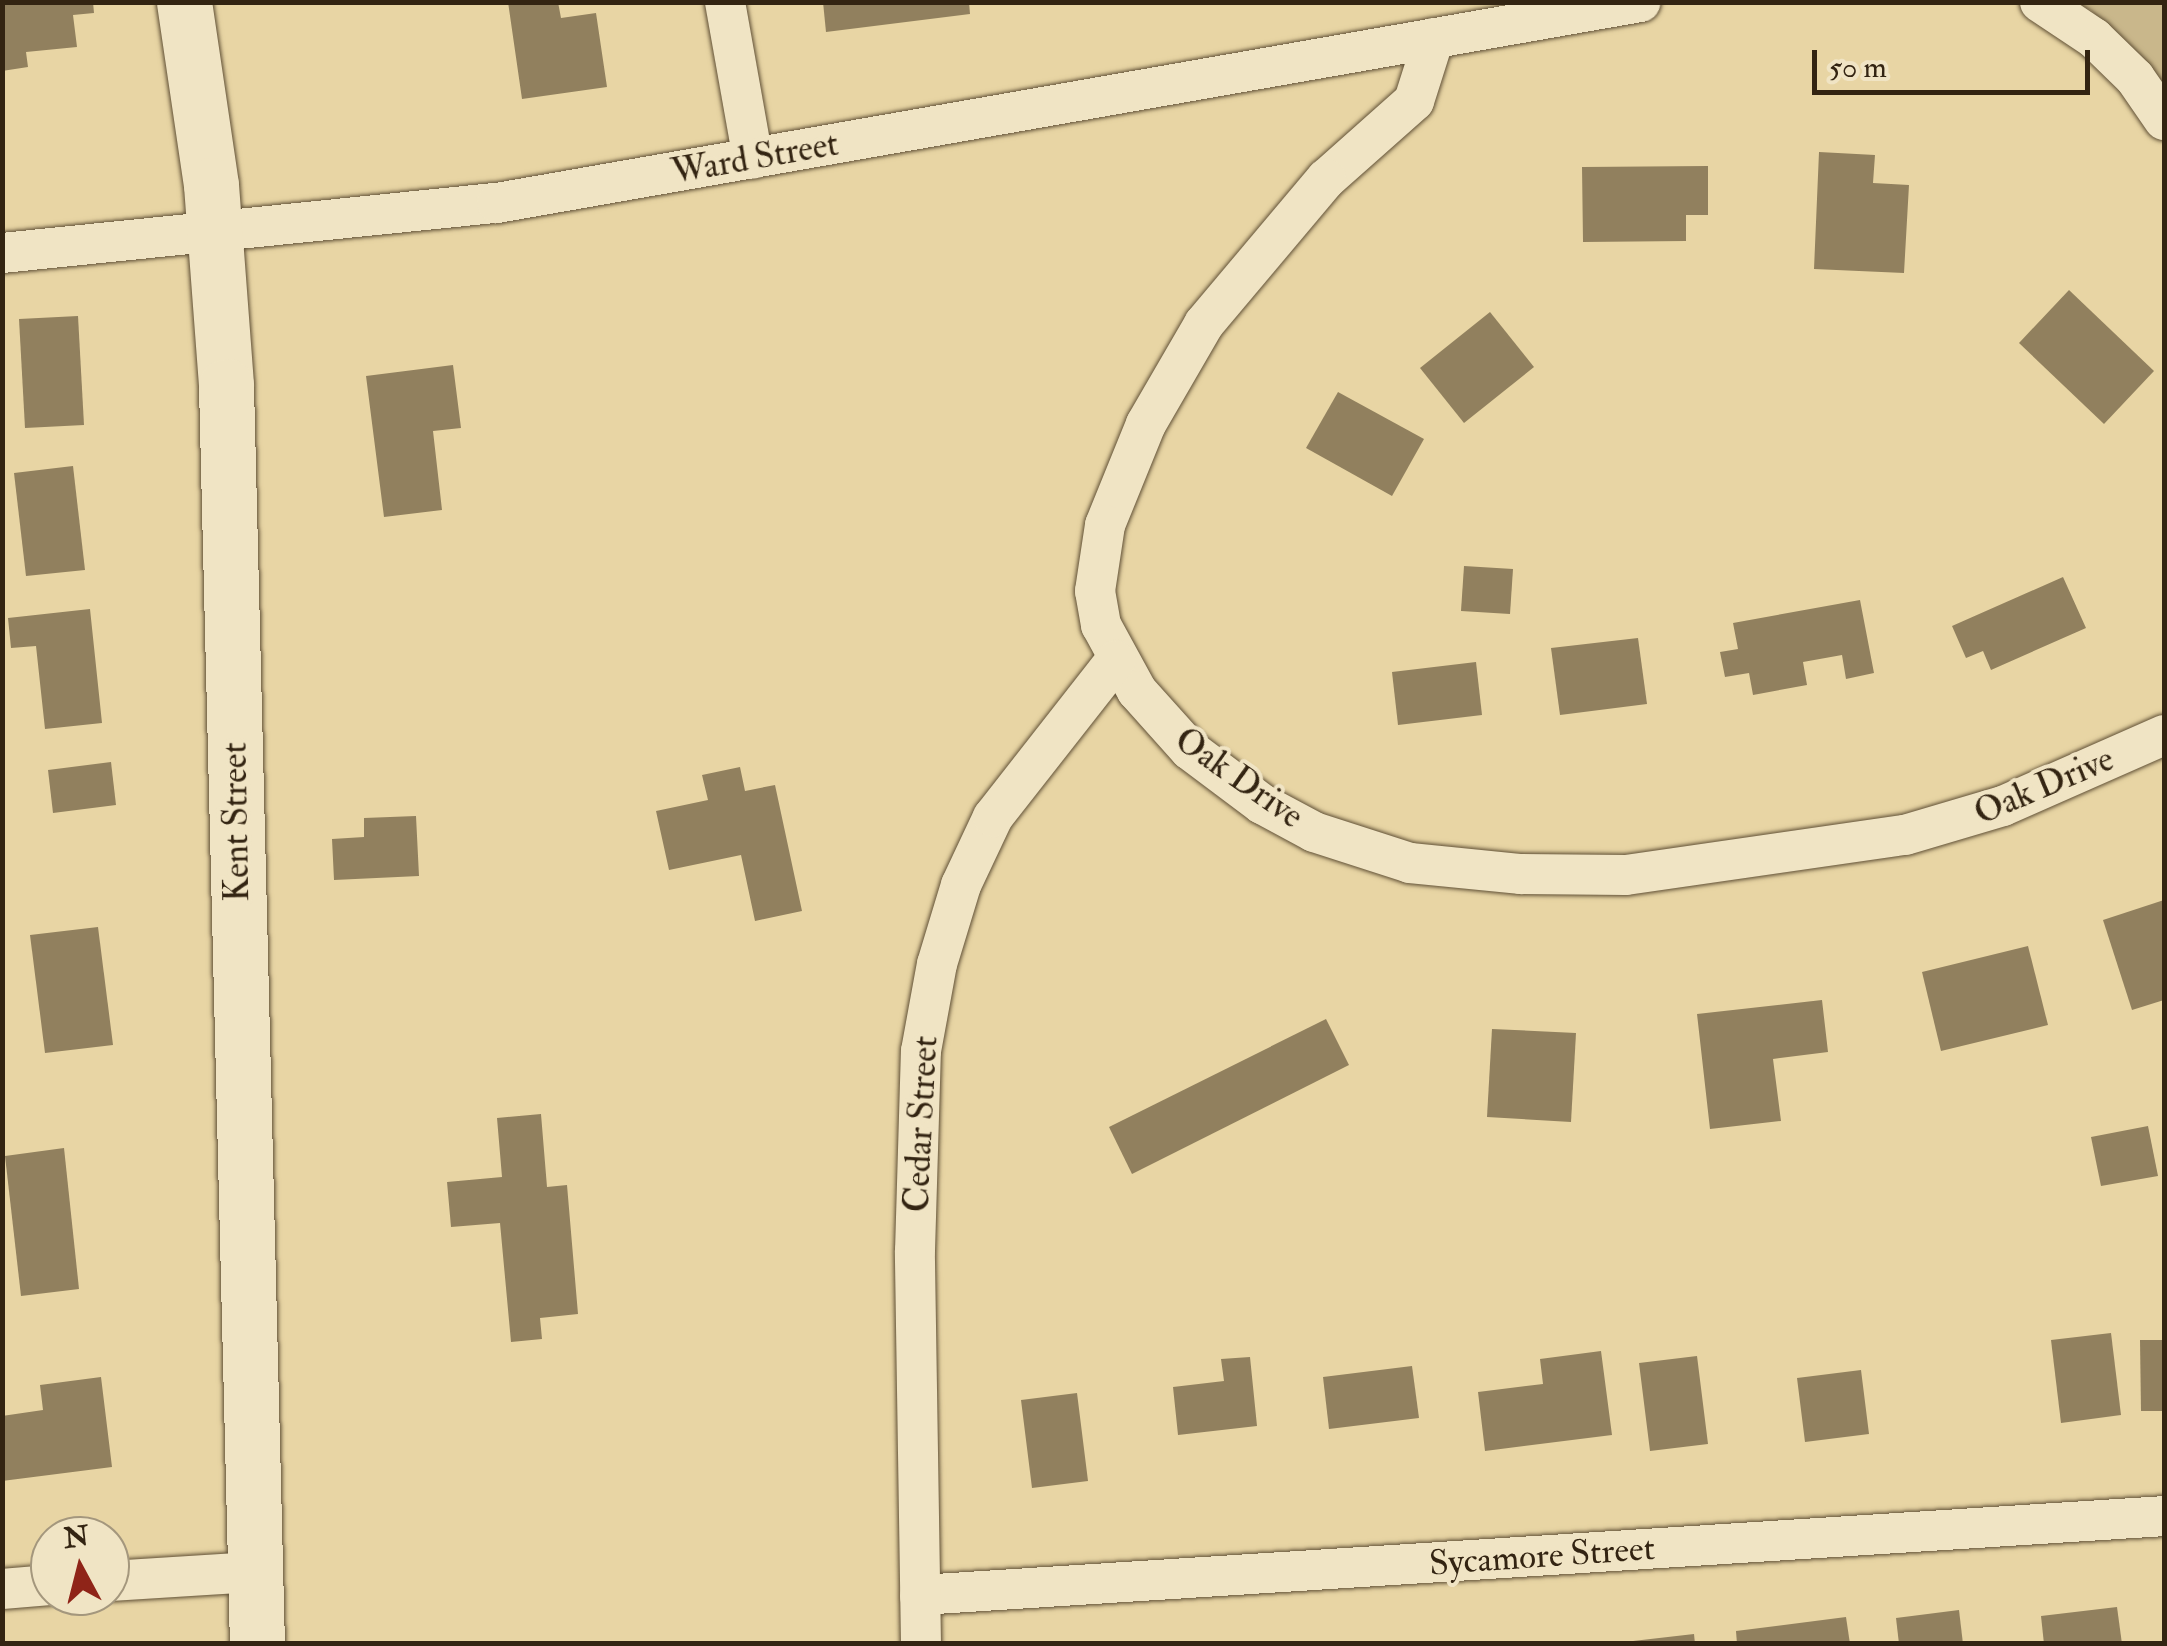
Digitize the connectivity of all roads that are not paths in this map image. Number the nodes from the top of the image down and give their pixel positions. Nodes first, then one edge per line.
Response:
1 (184, 2) edge
2 (724, 2) edge
3 (1640, 2) edge
4 (2040, 2) edge
5 (1500, 13) edge
6 (1434, 38) junction
7 (2164, 120) edge
8 (752, 159) junction
9 (215, 234) junction
10 (2, 252) edge
11 (1116, 660) junction
12 (2164, 734) edge
13 (2164, 1516) edge
14 (254, 1572) junction
15 (130, 1579) edge
16 (30, 1587) edge
17 (2, 1589) edge
18 (920, 1595) junction
19 (256, 1644) edge
20 (922, 1644) edge

1 - 9 street, Kent Street
2 - 8 street
3 - 5 street, Ward Street
4 - 7 street
5 - 6 street, Ward Street
6 - 8 street, Ward Street
6 - 11 street, Oak Drive
8 - 9 street, Ward Street
9 - 10 street, Ward Street
9 - 14 street, Kent Street
11 - 12 street, Oak Drive
11 - 18 street, Cedar Street
13 - 18 street, Sycamore Street
14 - 15 street
14 - 19 street, Kent Street
16 - 17 street
18 - 20 street, Cedar Street

